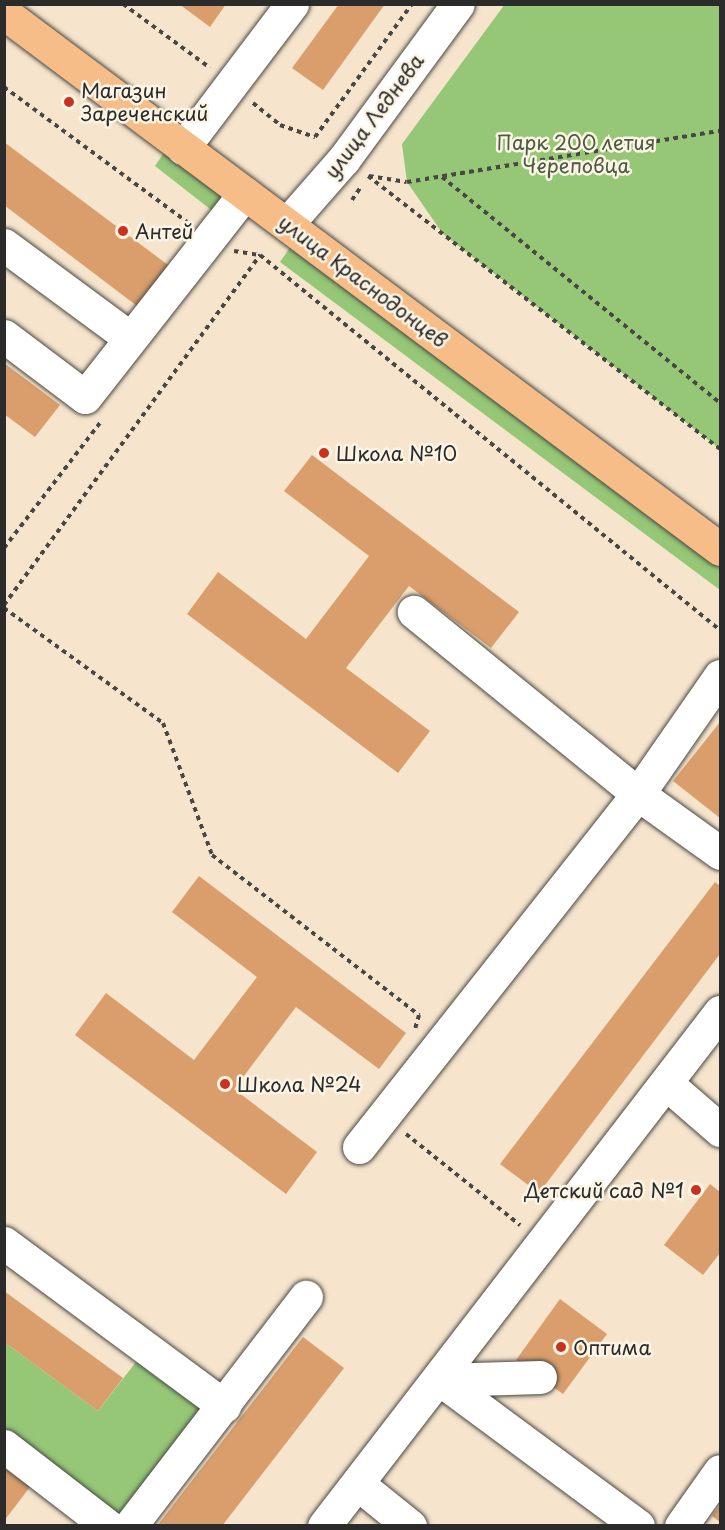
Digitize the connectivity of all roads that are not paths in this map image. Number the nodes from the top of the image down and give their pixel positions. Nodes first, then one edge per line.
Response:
1 (292, 4) edge
2 (458, 4) edge
3 (4, 13) edge
4 (183, 148) junction
5 (245, 193) junction
6 (287, 224) junction
7 (4, 245) edge
8 (4, 336) edge
9 (130, 338) junction
10 (720, 549) edge
11 (414, 612) dead end
12 (720, 676) edge
13 (638, 794) junction
14 (720, 853) edge
15 (720, 1012) edge
16 (666, 1083) junction
17 (720, 1130) edge
18 (359, 1147) dead end
19 (4, 1243) edge
20 (306, 1297) dead end
21 (540, 1377) dead end
22 (441, 1380) junction
23 (224, 1406) junction
24 (4, 1446) edge
25 (720, 1471) edge
26 (358, 1484) junction
27 (108, 1526) edge
28 (130, 1526) edge
29 (324, 1526) edge
30 (410, 1526) edge
31 (638, 1526) edge
32 (681, 1526) edge

1 - 4 street
2 - 6 street, улица Леднева
3 - 4 main road, улица Краснодонцев
4 - 5 main road, улица Краснодонцев
5 - 6 main road, улица Краснодонцев
5 - 9 street
6 - 10 main road, улица Краснодонцев
7 - 9 street
8 - 9 street
11 - 13 street
12 - 13 street
13 - 14 street
13 - 18 street
15 - 16 street
16 - 17 street
16 - 22 street
19 - 23 street
20 - 23 street
21 - 22 street
22 - 26 street
22 - 31 street
23 - 28 street
24 - 27 street
25 - 32 street
26 - 29 street
26 - 30 street

